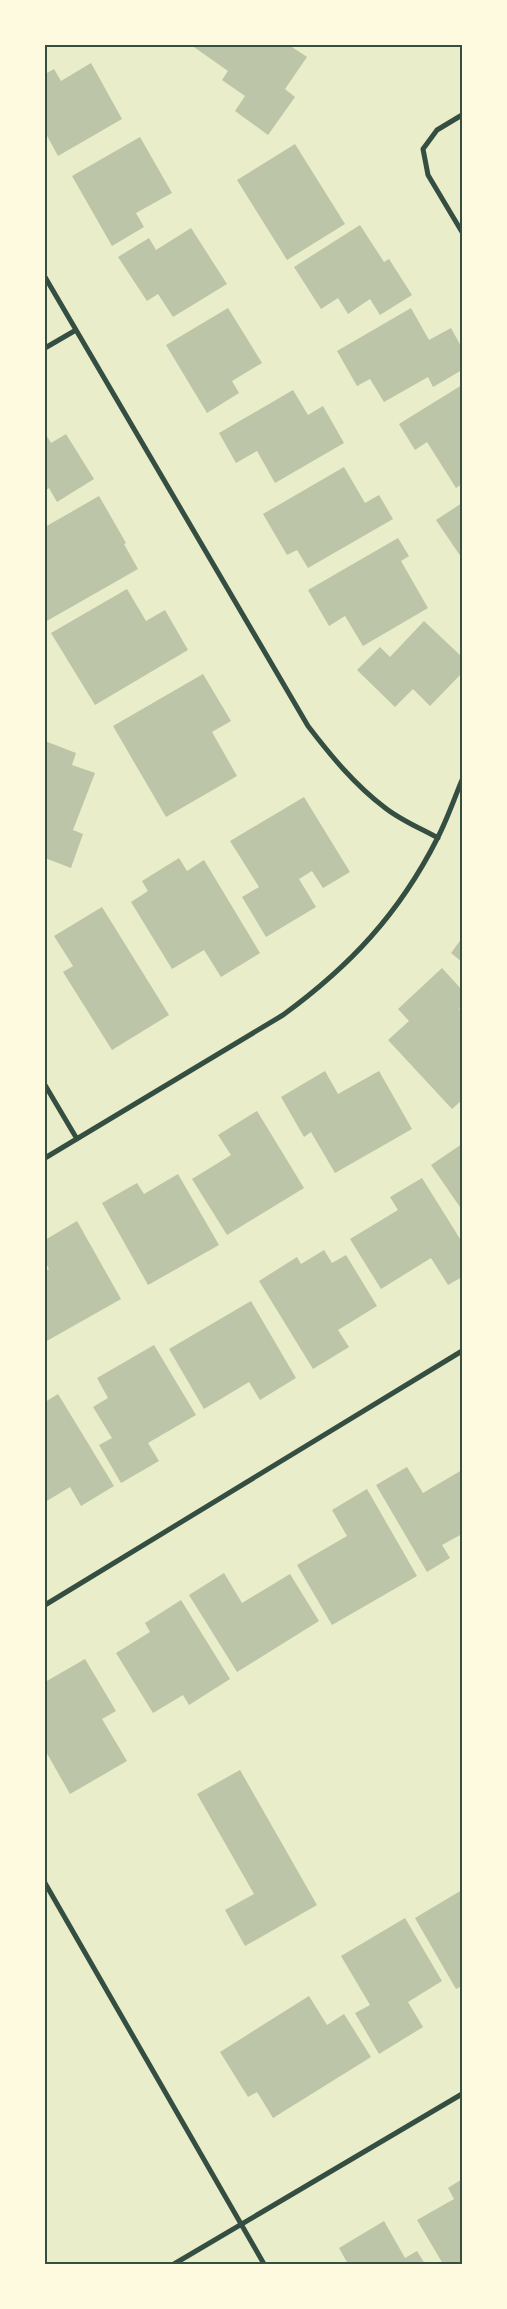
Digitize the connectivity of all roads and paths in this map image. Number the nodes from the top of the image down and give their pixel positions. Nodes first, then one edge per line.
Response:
1 (462, 115) edge
2 (462, 232) edge
3 (45, 277) edge
4 (76, 330) junction
5 (45, 348) edge
6 (462, 780) edge
7 (438, 838) junction
8 (45, 1085) edge
9 (77, 1139) junction
10 (45, 1158) edge
11 (462, 1351) edge
12 (45, 1604) edge
13 (45, 1883) edge
14 (462, 2094) edge
15 (241, 2224) junction
16 (174, 2264) edge
17 (264, 2264) edge

1 - 2 street
3 - 4 street
4 - 5 street
4 - 7 street
6 - 7 street
7 - 9 street
8 - 9 street
9 - 10 street
11 - 12 street
13 - 15 street
14 - 15 street
15 - 16 street
15 - 17 street

